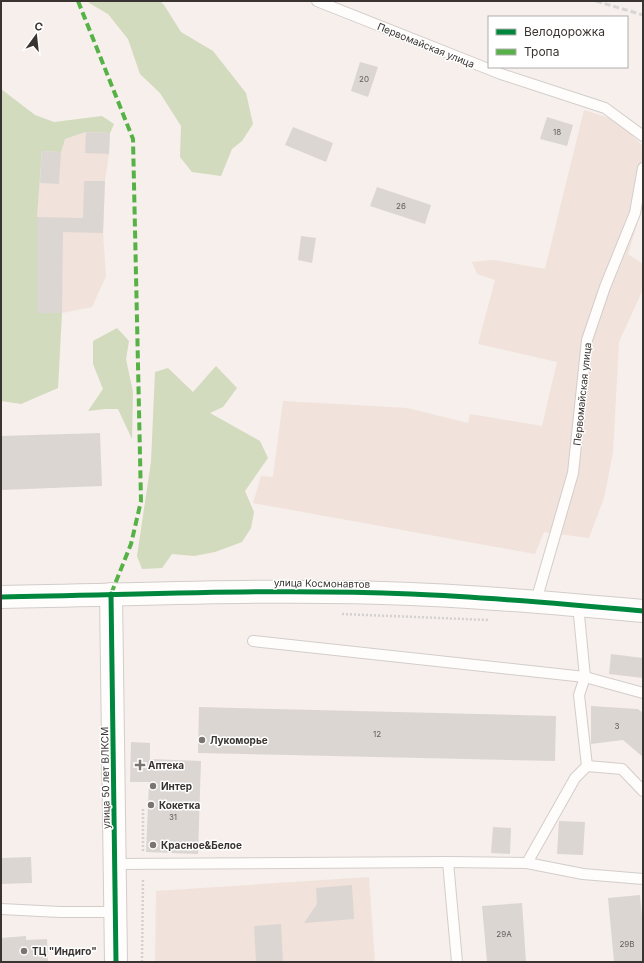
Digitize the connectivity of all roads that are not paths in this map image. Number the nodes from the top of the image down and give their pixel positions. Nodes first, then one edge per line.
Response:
1 (316, 1) edge
2 (643, 136) edge
3 (643, 168) edge
4 (111, 594) junction
5 (1, 596) edge
6 (536, 601) junction
7 (578, 605) junction
8 (643, 611) edge
9 (253, 641) dead end
10 (585, 677) junction
11 (643, 693) edge
12 (587, 766) junction
13 (643, 791) edge
14 (448, 862) junction
15 (527, 863) junction
16 (115, 864) junction
17 (643, 879) edge
18 (1, 909) edge
19 (116, 912) junction
20 (116, 962) edge
21 (457, 962) edge

1 - 2 lane, Первомайская улица
3 - 6 lane, Первомайская улица
4 - 5 street, улица Космонавтов
4 - 6 street, улица Космонавтов
4 - 16 street, улица 50 лет ВЛКСМ
6 - 7 street, улица Космонавтов
7 - 8 street, улица Космонавтов
7 - 10 lane
9 - 10 lane
10 - 11 lane
10 - 12 lane
12 - 13 lane
12 - 15 lane
14 - 15 lane
14 - 16 lane
14 - 21 lane
15 - 17 lane
16 - 19 street, улица 50 лет ВЛКСМ
18 - 19 lane
19 - 20 street, улица 50 лет ВЛКСМ

